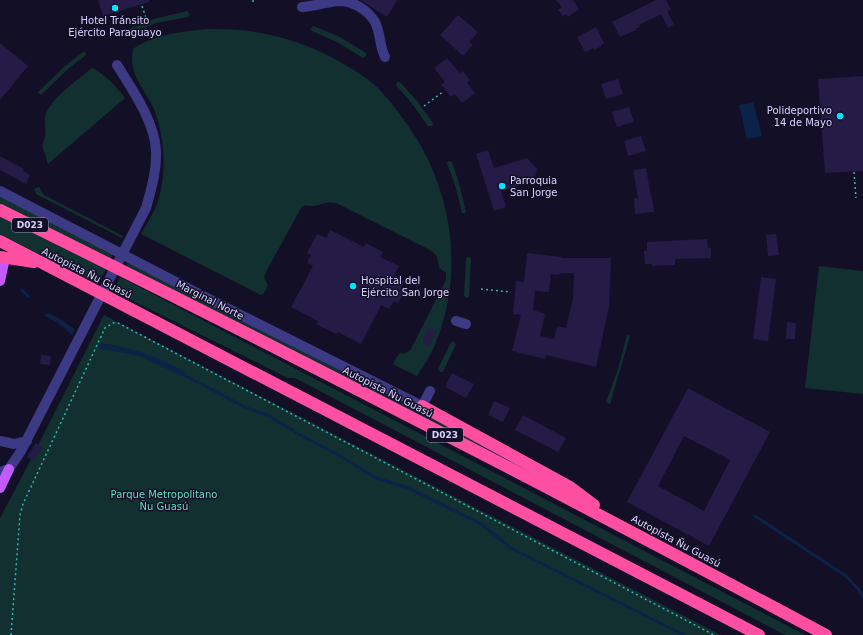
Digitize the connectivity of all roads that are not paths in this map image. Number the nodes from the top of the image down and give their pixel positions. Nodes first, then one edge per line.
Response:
1 (302, 7) dead end
2 (385, 58) dead end
3 (117, 65) dead end
4 (0, 191) edge
5 (0, 210) edge
6 (0, 241) edge
7 (3, 257) edge
8 (43, 264) junction
9 (0, 281) edge
10 (456, 321) dead end
11 (466, 324) dead end
12 (430, 391) dead end
13 (422, 406) junction
14 (0, 441) edge
15 (27, 441) junction
16 (5, 471) edge
17 (0, 488) edge
18 (623, 526) junction
19 (759, 635) edge
20 (826, 635) edge

1 - 2 street
3 - 15 street
4 - 13 street, Marginal Norte
5 - 18 highway, Autopista Ñu Guasú / D023
6 - 8 highway, Autopista Ñu Guasú / D023
7 - 8 highway
7 - 9 main road
8 - 19 highway, Autopista Ñu Guasú / D023
10 - 11 street
12 - 13 street
13 - 18 highway
14 - 15 street
15 - 16 street
16 - 17 main road
18 - 20 highway, Autopista Ñu Guasú / D023

